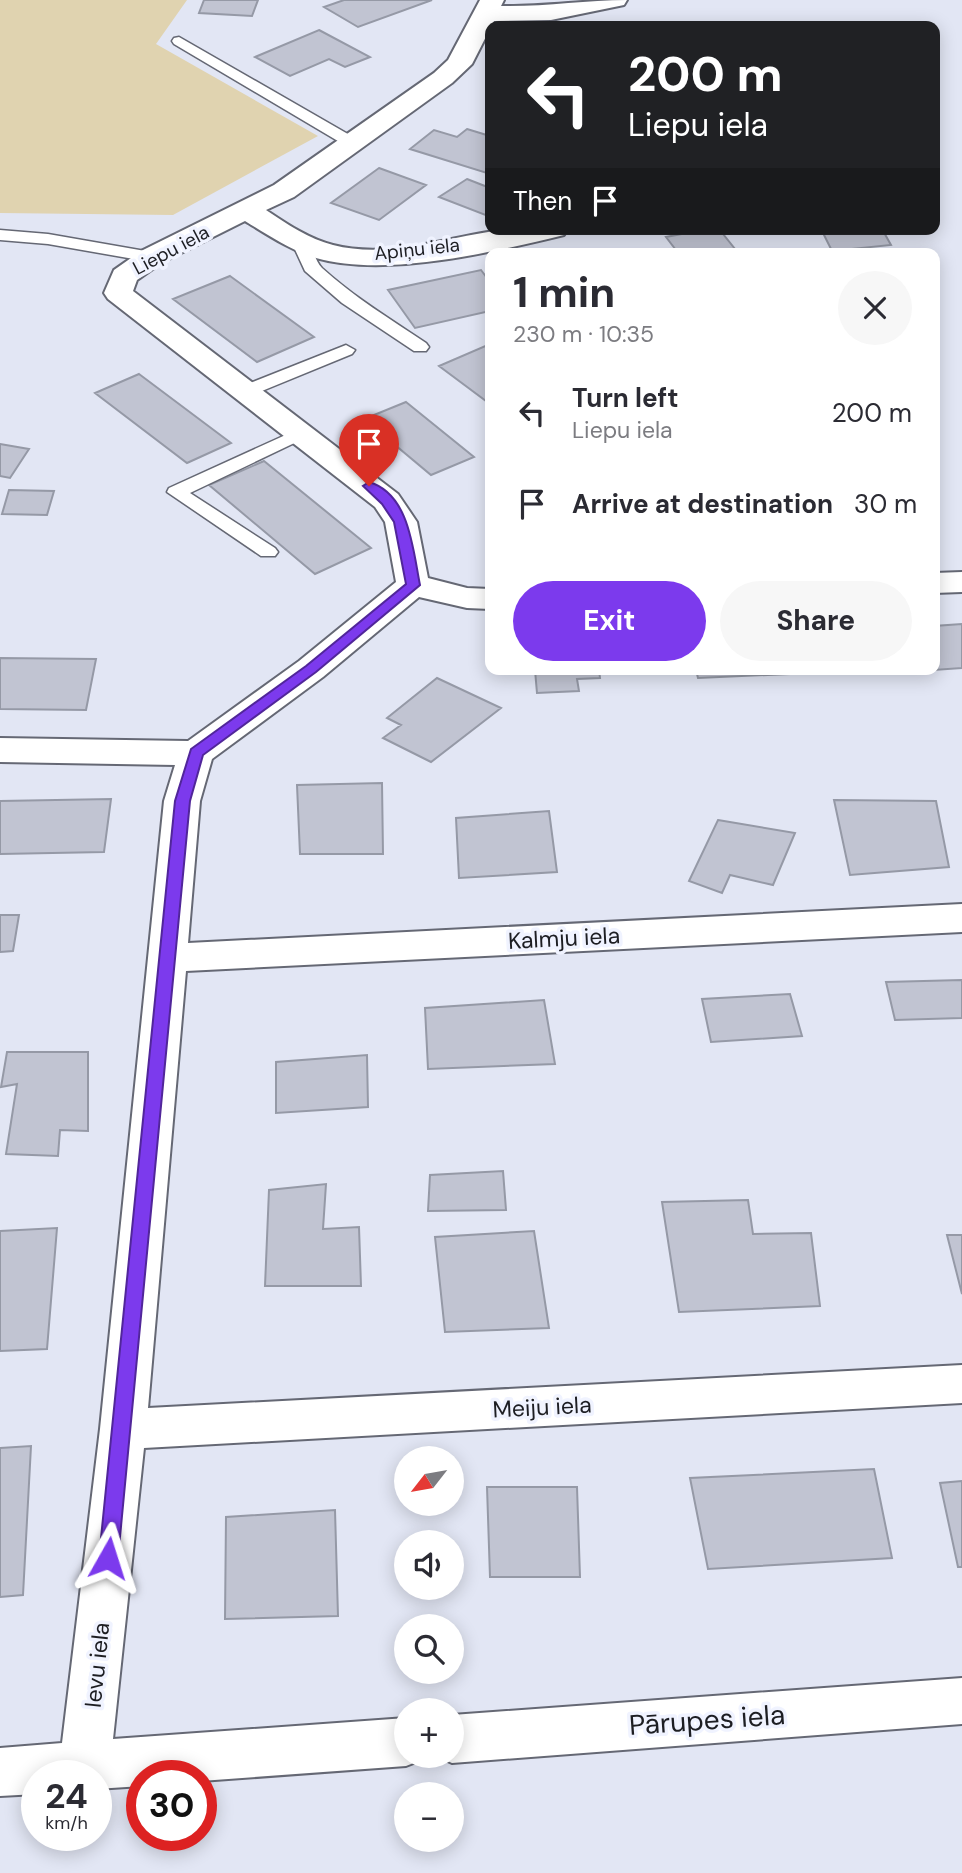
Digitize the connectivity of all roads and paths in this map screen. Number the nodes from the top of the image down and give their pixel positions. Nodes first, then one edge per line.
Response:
1 (615, 0) edge
2 (489, 6) edge
3 (179, 41) dead end
4 (354, 144) junction
5 (248, 211) junction
6 (0, 234) edge
7 (519, 235) edge
8 (300, 243) junction
9 (151, 257) junction
10 (420, 347) dead end
11 (346, 350) dead end
12 (246, 391) junction
13 (301, 433) junction
14 (268, 552) dead end
15 (962, 582) edge
16 (940, 583) edge
17 (413, 585) junction
18 (485, 599) edge
19 (0, 750) edge
20 (196, 753) junction
21 (962, 918) edge
22 (166, 958) junction
23 (962, 1384) edge
24 (123, 1429) junction
25 (962, 1702) edge
26 (464, 1738) edge
27 (394, 1743) edge
28 (86, 1760) edge
29 (112, 1764) edge
30 (21, 1771) edge
31 (0, 1772) edge

1 - 2 street
2 - 4 street, Liepu iela
3 - 4 lane
4 - 5 street, Liepu iela
5 - 8 street, Apiņu iela
5 - 9 street, Liepu iela
6 - 9 lane
7 - 8 street, Apiņu iela
8 - 10 lane
9 - 12 street, Liepu iela
11 - 12 lane
12 - 13 street, Liepu iela
13 - 14 lane
13 - 17 street, Liepu iela
15 - 16 street
17 - 18 street
17 - 20 street
19 - 20 street
20 - 22 street, Ievu iela
21 - 22 street, Kalmju iela
22 - 24 street, Ievu iela
23 - 24 street, Meiju iela
24 - 28 street, Ievu iela
25 - 26 street, Pārupes iela
27 - 29 street
30 - 31 street

